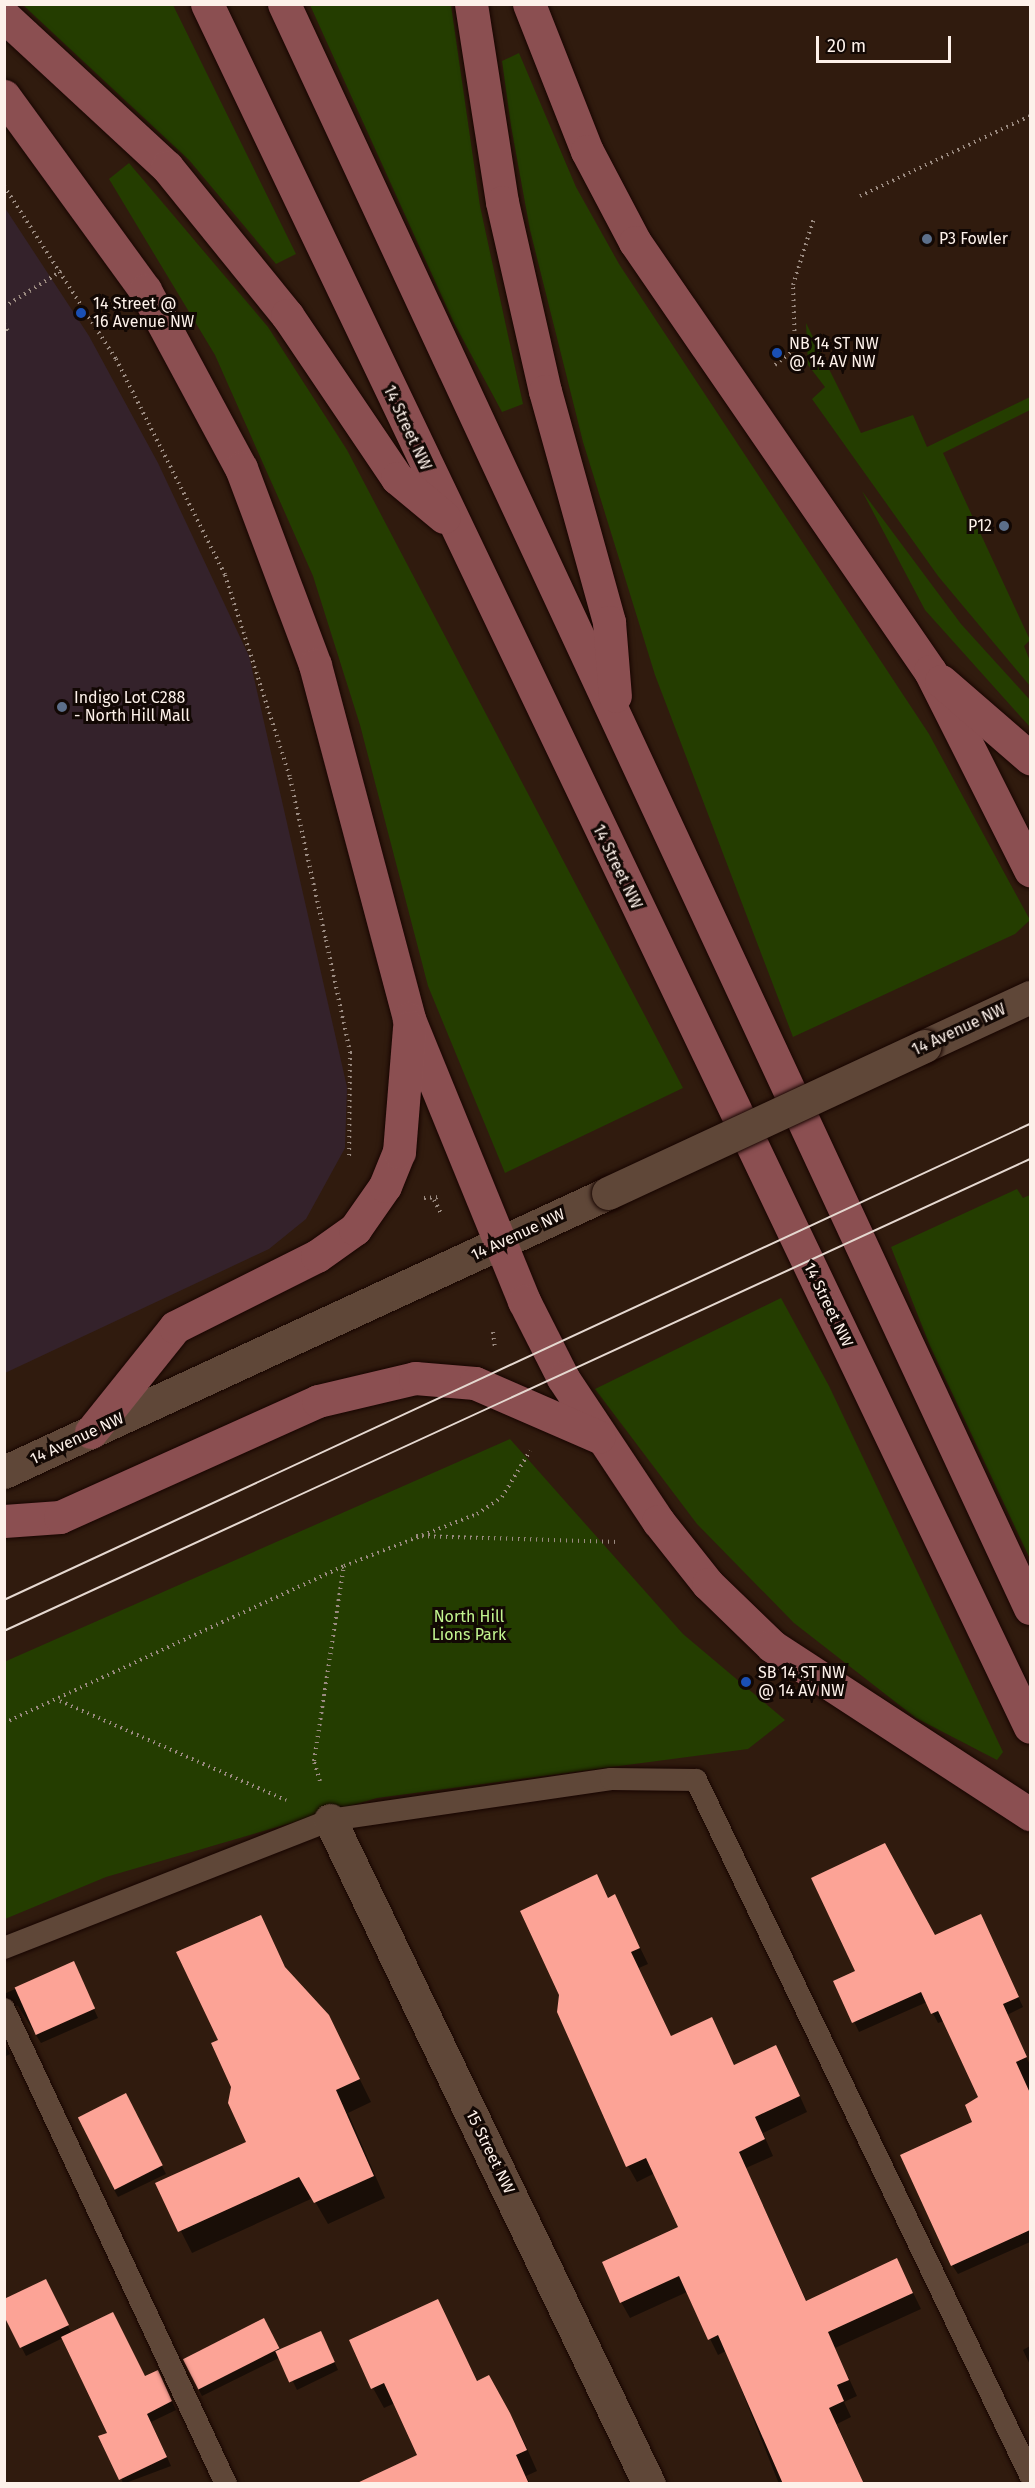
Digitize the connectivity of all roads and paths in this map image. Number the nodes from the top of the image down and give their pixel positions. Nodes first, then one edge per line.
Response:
1 (207, 4) edge
2 (284, 4) edge
3 (471, 4) edge
4 (529, 4) edge
5 (4, 16) edge
6 (4, 96) edge
7 (1030, 116) edge
8 (4, 186) edge
9 (860, 196) dead end
10 (814, 218) dead end
11 (63, 270) junction
12 (4, 307) edge
13 (4, 324) edge
14 (8, 332) dead end
15 (775, 365) dead end
16 (453, 524) junction
17 (930, 671) junction
18 (617, 718) junction
19 (1030, 758) edge
20 (1030, 870) edge
21 (1030, 997) edge
22 (410, 1019) junction
23 (348, 1170) dead end
24 (434, 1200) dead end
25 (442, 1215) dead end
26 (502, 1243) junction
27 (91, 1432) junction
28 (599, 1437) junction
29 (534, 1445) dead end
30 (4, 1472) edge
31 (4, 1521) edge
32 (412, 1536) junction
33 (619, 1542) dead end
34 (344, 1566) junction
35 (1030, 1608) edge
36 (60, 1701) junction
37 (4, 1723) edge
38 (1030, 1727) edge
39 (1030, 1814) edge
40 (330, 1820) junction
41 (4, 1948) edge
42 (4, 2009) edge
43 (1030, 2475) edge
44 (226, 2484) edge
45 (650, 2484) edge

1 - 16 main road, 14 Street NW
2 - 18 main road
3 - 18 main road
4 - 17 main road
5 - 16 main road
6 - 22 main road
7 - 9 path
8 - 11 path
10 - 15 path
11 - 12 path
11 - 23 path
13 - 14 path
16 - 38 main road, 14 Street NW
17 - 19 main road
17 - 20 main road
18 - 35 main road
21 - 26 street, 14 Avenue NW, bridge
22 - 26 main road
22 - 27 main road
24 - 25 path
26 - 27 street, 14 Avenue NW
26 - 28 main road
27 - 30 street, 14 Avenue NW
28 - 31 main road
28 - 39 main road
29 - 32 path
32 - 33 path
32 - 34 path
34 - 36 path
34 - 40 path
36 - 37 path
36 - 40 path
40 - 41 lane
40 - 43 lane
40 - 45 street, 15 Street NW
42 - 44 lane

